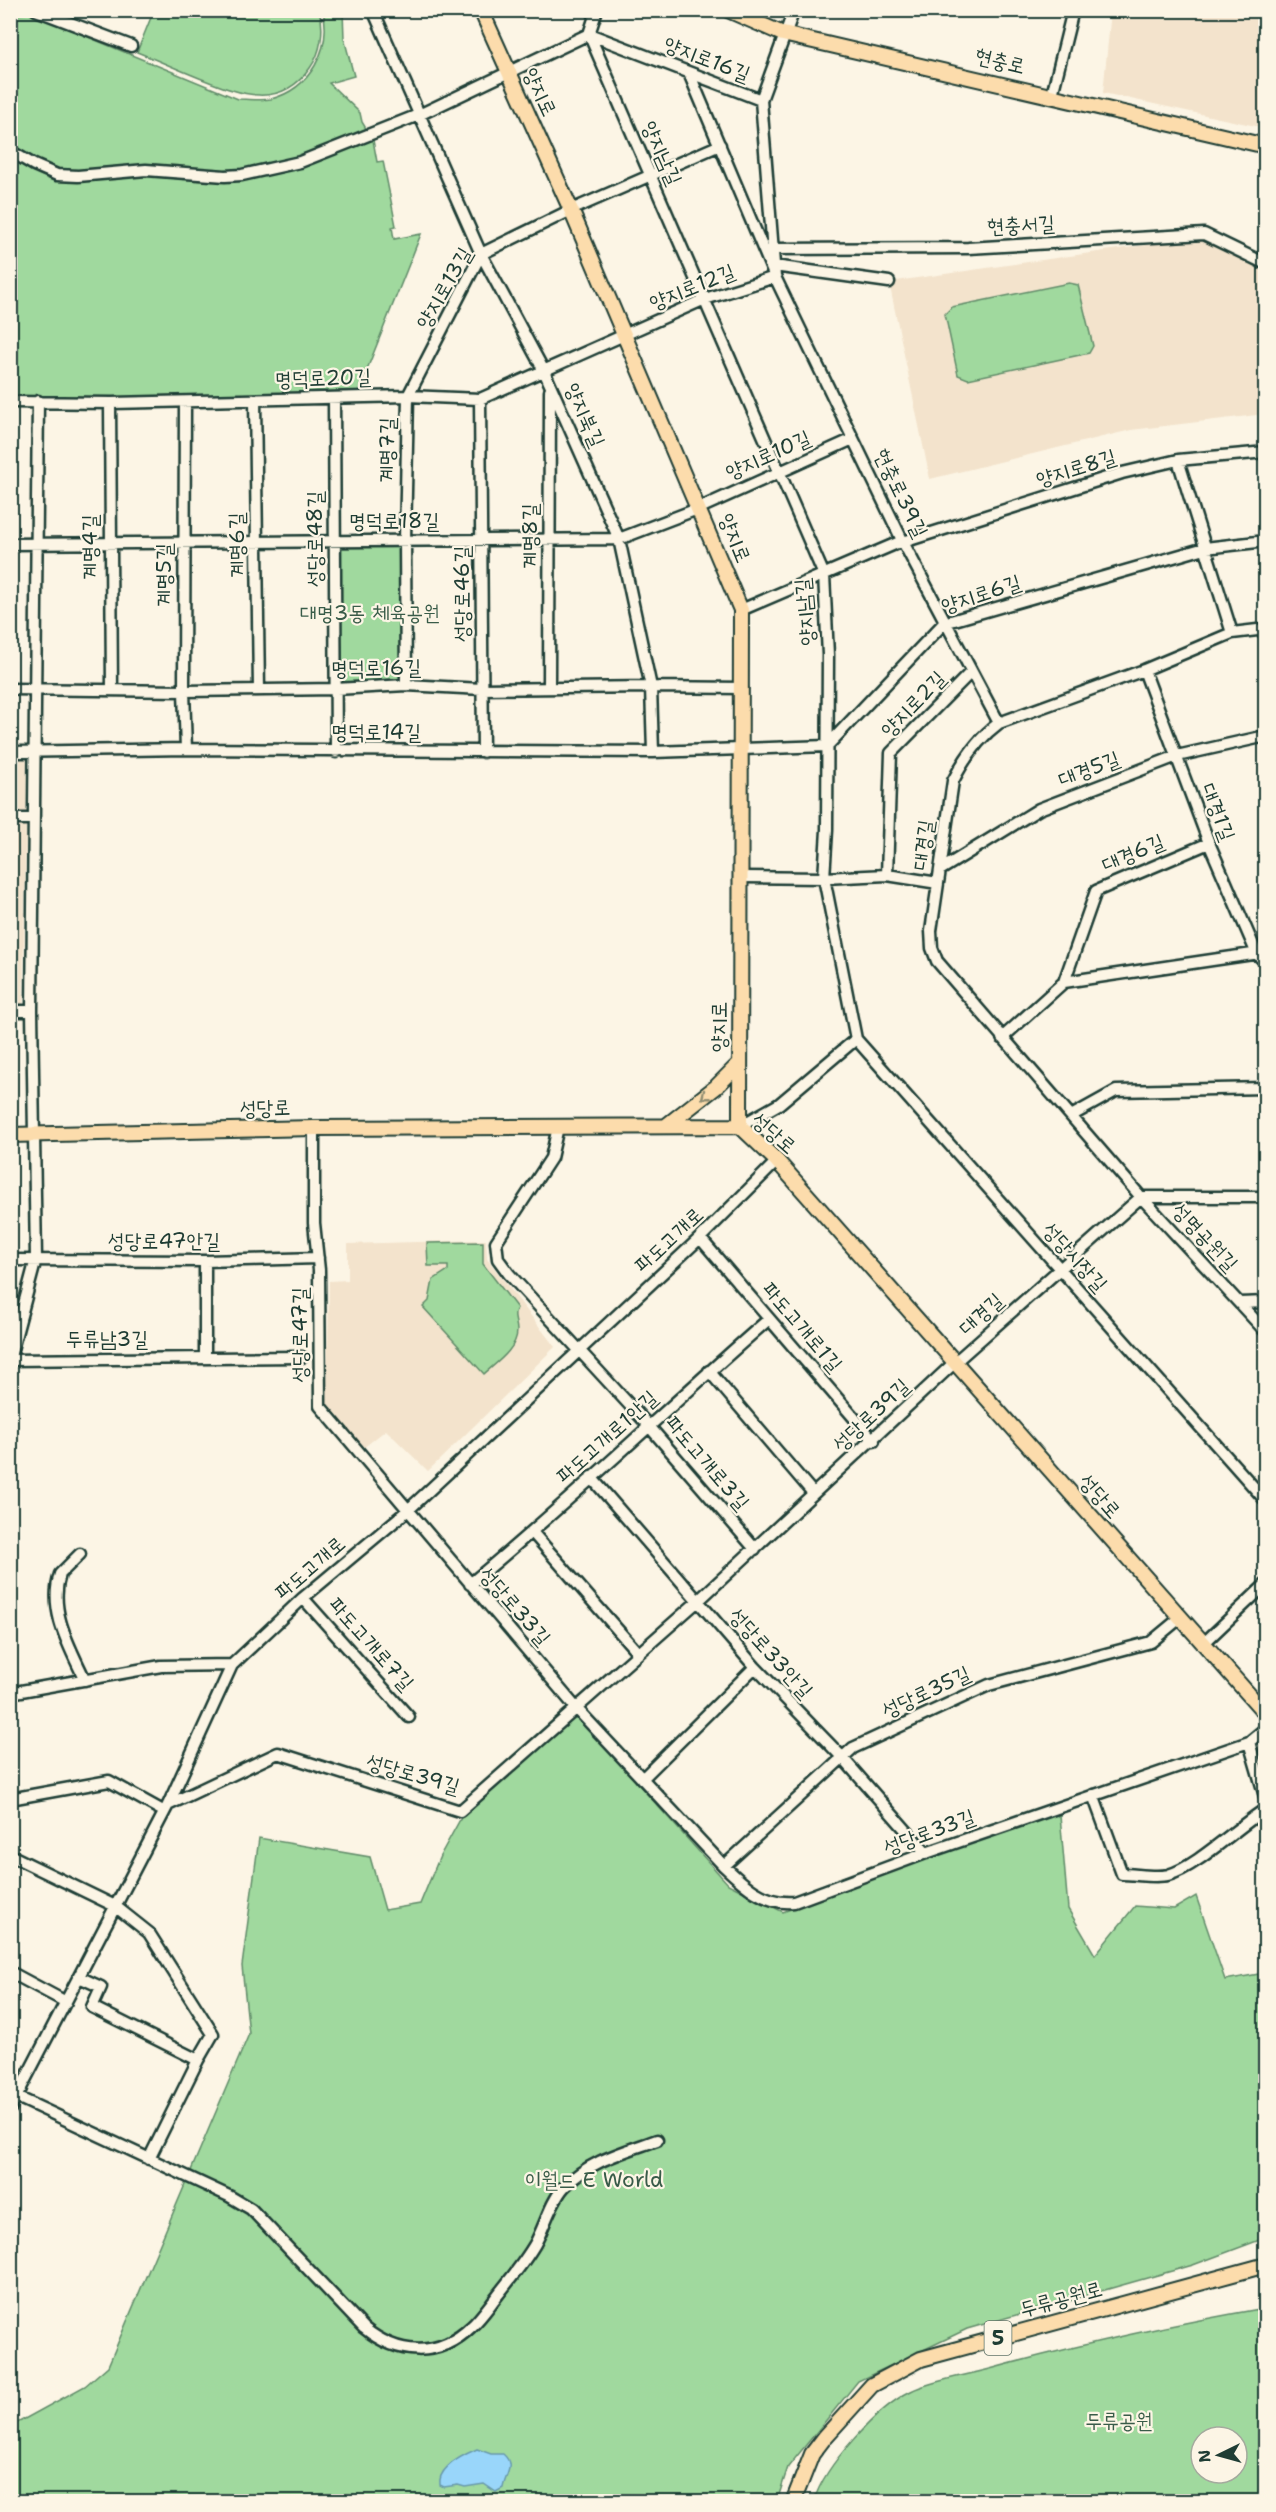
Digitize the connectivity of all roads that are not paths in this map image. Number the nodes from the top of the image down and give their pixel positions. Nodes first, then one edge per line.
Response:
1 (36, 10) edge
2 (373, 10) edge
3 (481, 10) edge
4 (597, 10) edge
5 (728, 10) edge
6 (794, 10) edge
7 (1073, 10) edge
8 (589, 34) junction
9 (785, 34) junction
10 (131, 46) dead end
11 (507, 72) junction
12 (689, 73) junction
13 (1052, 95) junction
14 (761, 100) junction
15 (421, 114) junction
16 (720, 146) junction
17 (1266, 146) edge
18 (10, 151) edge
19 (650, 174) junction
20 (571, 210) junction
21 (772, 249) junction
22 (481, 254) junction
23 (1266, 264) edge
24 (774, 271) junction
25 (889, 282) dead end
26 (705, 299) junction
27 (624, 337) junction
28 (544, 371) junction
29 (550, 385) junction
30 (408, 396) junction
31 (334, 398) junction
32 (480, 399) junction
33 (255, 400) junction
34 (38, 401) junction
35 (10, 402) edge
36 (185, 402) junction
37 (110, 403) junction
38 (853, 439) junction
39 (1266, 452) edge
40 (1178, 460) junction
41 (780, 472) junction
42 (700, 507) junction
43 (620, 539) junction
44 (335, 540) junction
45 (405, 540) junction
46 (481, 540) junction
47 (549, 540) junction
48 (903, 541) junction
49 (1266, 541) edge
50 (256, 542) junction
51 (110, 543) junction
52 (184, 543) junction
53 (10, 544) edge
54 (36, 544) junction
55 (1205, 548) junction
56 (824, 575) junction
57 (741, 610) junction
58 (945, 623) junction
59 (1266, 629) edge
60 (1232, 633) junction
61 (1144, 670) junction
62 (971, 672) junction
63 (406, 685) junction
64 (549, 687) junction
65 (651, 687) junction
66 (742, 688) junction
67 (10, 689) edge
68 (37, 689) junction
69 (336, 689) junction
70 (482, 689) junction
71 (112, 690) junction
72 (259, 690) junction
73 (184, 691) junction
74 (999, 723) junction
75 (1265, 738) edge
76 (827, 746) junction
77 (186, 749) junction
78 (741, 749) junction
79 (10, 752) edge
80 (336, 752) junction
81 (483, 752) junction
82 (653, 752) junction
83 (34, 753) junction
84 (1177, 756) junction
85 (10, 819) edge
86 (33, 819) junction
87 (1209, 843) junction
88 (940, 870) junction
89 (887, 875) junction
90 (741, 877) junction
91 (824, 878) junction
92 (938, 883) junction
93 (1261, 953) edge
94 (1266, 963) edge
95 (1064, 982) junction
96 (10, 1011) edge
97 (32, 1011) junction
98 (1002, 1038) junction
99 (856, 1039) junction
100 (740, 1063) junction
101 (1266, 1088) edge
102 (1071, 1116) junction
103 (666, 1126) junction
104 (740, 1126) junction
105 (558, 1127) junction
106 (314, 1128) junction
107 (10, 1135) edge
108 (34, 1135) junction
109 (777, 1161) junction
110 (1141, 1197) junction
111 (1266, 1197) edge
112 (700, 1238) junction
113 (318, 1258) junction
114 (36, 1259) junction
115 (10, 1260) edge
116 (205, 1261) junction
117 (1059, 1269) junction
118 (1266, 1302) edge
119 (1240, 1303) junction
120 (769, 1318) junction
121 (1266, 1332) edge
122 (318, 1342) junction
123 (580, 1350) junction
124 (302, 1357) junction
125 (10, 1358) edge
126 (205, 1358) junction
127 (954, 1363) junction
128 (319, 1368) junction
129 (709, 1371) junction
130 (648, 1425) junction
131 (874, 1440) junction
132 (591, 1477) junction
133 (813, 1493) junction
134 (1266, 1501) edge
135 (407, 1511) junction
136 (532, 1532) junction
137 (755, 1549) junction
138 (80, 1554) dead end
139 (470, 1584) junction
140 (1266, 1584) edge
141 (303, 1598) junction
142 (698, 1601) junction
143 (1180, 1618) junction
144 (1203, 1644) junction
145 (638, 1653) junction
146 (232, 1665) junction
147 (755, 1668) junction
148 (85, 1680) junction
149 (10, 1693) edge
150 (577, 1708) junction
151 (1266, 1714) edge
152 (409, 1717) dead end
153 (1266, 1728) edge
154 (1250, 1742) junction
155 (841, 1756) junction
156 (642, 1779) junction
157 (1093, 1795) junction
158 (10, 1799) edge
159 (1266, 1800) edge
160 (166, 1808) junction
161 (1266, 1809) edge
162 (926, 1853) junction
163 (10, 1855) edge
164 (724, 1866) junction
165 (115, 1906) junction
166 (10, 1972) edge
167 (79, 1977) junction
168 (66, 2002) junction
169 (198, 2060) junction
170 (10, 2084) edge
171 (19, 2093) junction
172 (10, 2109) edge
173 (657, 2140) dead end
174 (149, 2159) junction
175 (1266, 2265) edge
176 (793, 2502) edge

1 - 10 street
2 - 15 street, 양지북길
3 - 11 main road, 양지로
4 - 8 street
5 - 9 main road, 현충로
6 - 9 street, 현충로39길
7 - 13 street
8 - 11 street
8 - 12 street, 양지로16길
8 - 19 street, 양지남길
9 - 13 main road, 현충로
9 - 14 street, 현충로39길
11 - 15 street
11 - 20 main road, 양지로
12 - 14 street, 양지로16길
12 - 16 street, 현충로39길
13 - 17 main road, 현충로
14 - 21 street, 현충로39길
15 - 18 street
15 - 22 street, 양지북길
16 - 19 street, 양지로13길
16 - 24 street, 현충로39길
19 - 20 street, 양지로13길
19 - 26 street, 양지남길
20 - 22 street, 양지로13길
20 - 27 main road, 양지로
21 - 23 street, 현충서길
21 - 24 street, 현충로39길
22 - 28 street, 양지북길
22 - 30 street, 양지로13길
24 - 25 street
24 - 26 street, 양지로12길
24 - 38 street, 현충로39길
26 - 27 street, 양지로12길
26 - 41 street, 양지남길
27 - 28 street, 명덕로20길
27 - 42 main road, 양지로
28 - 29 street, 양지북길
28 - 32 street, 명덕로20길
29 - 43 street, 양지북길
29 - 47 street, 계명8길
30 - 31 street, 명덕로20길
30 - 32 street, 명덕로20길
30 - 45 street, 계명7길
31 - 33 street, 명덕로20길
31 - 44 street, 성당로48길
32 - 46 street, 성당로46길
33 - 36 street, 명덕로20길
33 - 50 street, 계명6길
34 - 35 street, 명덕로20길
34 - 37 street, 명덕로20길
34 - 54 street
36 - 37 street, 명덕로20길
36 - 52 street, 계명5길
37 - 51 street, 계명4길
38 - 41 street, 양지로10길
38 - 48 street, 현충로39길
39 - 40 street, 양지로8길
40 - 48 street, 양지로8길
40 - 55 street
41 - 42 street, 양지로10길
41 - 56 street, 양지남길
42 - 43 street, 명덕로18길
42 - 57 main road, 양지로
43 - 47 street, 명덕로18길
43 - 65 street, 양지북길
44 - 45 street, 명덕로18길
44 - 50 street, 명덕로18길
44 - 69 street, 성당로48길
45 - 46 street, 명덕로18길
45 - 63 street, 계명7길
46 - 47 street, 명덕로18길
46 - 70 street, 성당로46길
47 - 64 street, 계명8길
48 - 56 street, 양지로8길
48 - 58 street, 현충로39길
49 - 55 street, 양지로6길
50 - 52 street, 명덕로18길
50 - 72 street, 계명6길
51 - 52 street, 명덕로18길
51 - 54 street, 명덕로18길
51 - 71 street, 계명4길
52 - 73 street, 계명5길
53 - 54 street, 명덕로18길
54 - 68 street
55 - 58 street, 양지로6길
55 - 60 street
56 - 57 street, 양지로8길
56 - 76 street, 양지남길
57 - 66 main road, 양지로
58 - 62 street, 현충로39길
58 - 76 street, 양지로6길
59 - 60 street, 대경길
60 - 61 street, 대경길
61 - 74 street, 대경길
61 - 84 street, 대경1길
62 - 74 street, 현충로39길
62 - 89 street, 양지로2길
63 - 69 street, 명덕로16길
63 - 70 street, 명덕로16길
64 - 65 street, 명덕로16길
64 - 70 street, 명덕로16길
65 - 66 street, 명덕로16길
65 - 82 street, 양지북길
66 - 78 main road, 양지로
67 - 68 street, 명덕로16길
68 - 71 street, 명덕로16길
68 - 83 street
69 - 72 street, 명덕로16길
69 - 80 street, 성당로48길
70 - 81 street, 성당로46길
71 - 73 street, 명덕로16길
72 - 73 street, 명덕로16길
73 - 77 street, 계명5길
74 - 88 street, 대경길
75 - 84 street, 대경5길
76 - 78 street
76 - 91 street, 양지남길
77 - 80 street, 명덕로14길
77 - 83 street, 명덕로14길
78 - 82 street, 명덕로14길
78 - 90 main road, 양지로
79 - 83 street, 명덕로14길
80 - 81 street, 명덕로14길
81 - 82 street, 명덕로14길
83 - 86 street
84 - 87 street, 대경1길
84 - 88 street, 대경5길
85 - 86 street
86 - 97 street
87 - 93 street, 대경1길
87 - 95 street, 대경6길
88 - 92 street, 대경길
89 - 91 street
89 - 92 street
90 - 91 street
90 - 100 main road, 양지로
91 - 99 street, 양지남길
92 - 98 street, 대경길
93 - 94 street, 대경1길
93 - 95 street
95 - 98 street, 대경6길
96 - 97 street
97 - 108 street
98 - 102 street, 대경길
99 - 104 street
99 - 117 street, 성당시장길
100 -> 103 main road
100 - 104 main road, 양지로
101 - 102 street
102 - 110 street, 대경길
103 - 104 main road, 성당로
103 - 105 main road, 성당로
104 - 109 main road, 성당로
105 - 106 main road, 성당로
105 - 123 street, 파도고개로3길
106 - 108 main road, 성당로
106 - 113 street, 성당로47길
107 - 108 main road, 성당로
108 - 114 street
109 - 112 street, 파도고개로
109 - 127 main road, 성당로
110 - 111 street
110 - 117 street, 대경길
110 - 119 street, 성명공원길
112 - 120 street, 파도고개로1길
112 - 123 street, 파도고개로
113 - 116 street, 성당로47안길
113 - 122 street, 성당로47길
114 - 115 street, 성당로47안길
114 - 116 street, 성당로47안길
114 - 125 street
116 - 126 street
117 - 127 street, 대경길
117 - 134 street, 성당시장길
118 - 119 street, 성명공원길
119 - 121 street, 성명공원길
120 - 129 street, 파도고개로1안길
120 - 131 street, 파도고개로1길
122 - 124 street
122 - 128 street, 성당로47길
123 - 130 street, 파도고개로3길
123 - 135 street, 파도고개로
124 - 126 street, 두류남3길
124 - 128 street
125 - 126 street, 두류남3길
127 - 131 street, 성당로39길
127 - 143 main road, 성당로
128 - 135 street, 성당로47길
129 - 130 street, 파도고개로1안길
129 - 133 street
130 - 132 street, 파도고개로1안길
130 - 137 street, 파도고개로3길
131 - 133 street, 성당로39길
132 - 136 street, 파도고개로1안길
132 - 142 street, 성당로33안길
133 - 137 street, 성당로39길
135 - 139 street, 성당로33길
135 - 141 street, 파도고개로
136 - 139 street, 파도고개로1안길
136 - 145 street
137 - 142 street, 성당로39길
138 - 148 street
139 - 150 street, 성당로33길
140 - 144 street
141 - 146 street, 파도고개로
141 - 152 street, 파도고개로7길
142 - 145 street, 성당로39길
142 - 147 street, 성당로33안길
143 - 144 main road, 성당로
143 - 155 street, 성당로35길
144 - 151 main road, 성당로
145 - 150 street, 성당로39길
146 - 148 street
146 - 160 street, 파도고개로
147 - 155 street, 성당로33안길
147 - 156 street
148 - 149 street
150 - 156 street, 성당로33길
150 - 160 street, 성당로39길
153 - 154 street, 성당로33길
154 - 157 street, 성당로33길
154 - 159 street
155 - 162 street, 성당로33안길
155 - 164 street, 성당로35길
156 - 164 street, 성당로33길
157 - 161 street
157 - 162 street, 성당로33길
158 - 160 street
160 - 165 street, 파도고개로
162 - 164 street, 성당로33길
163 - 165 street
165 - 167 street, 파도고개로
165 - 169 street
166 - 168 street
167 - 168 street, 파도고개로
167 - 169 street
168 - 171 street, 파도고개로
169 - 174 street
170 - 171 street
171 - 172 street, 파도고개로
171 - 174 street
173 - 174 street
175 - 176 main road, 두류공원로 / 5

